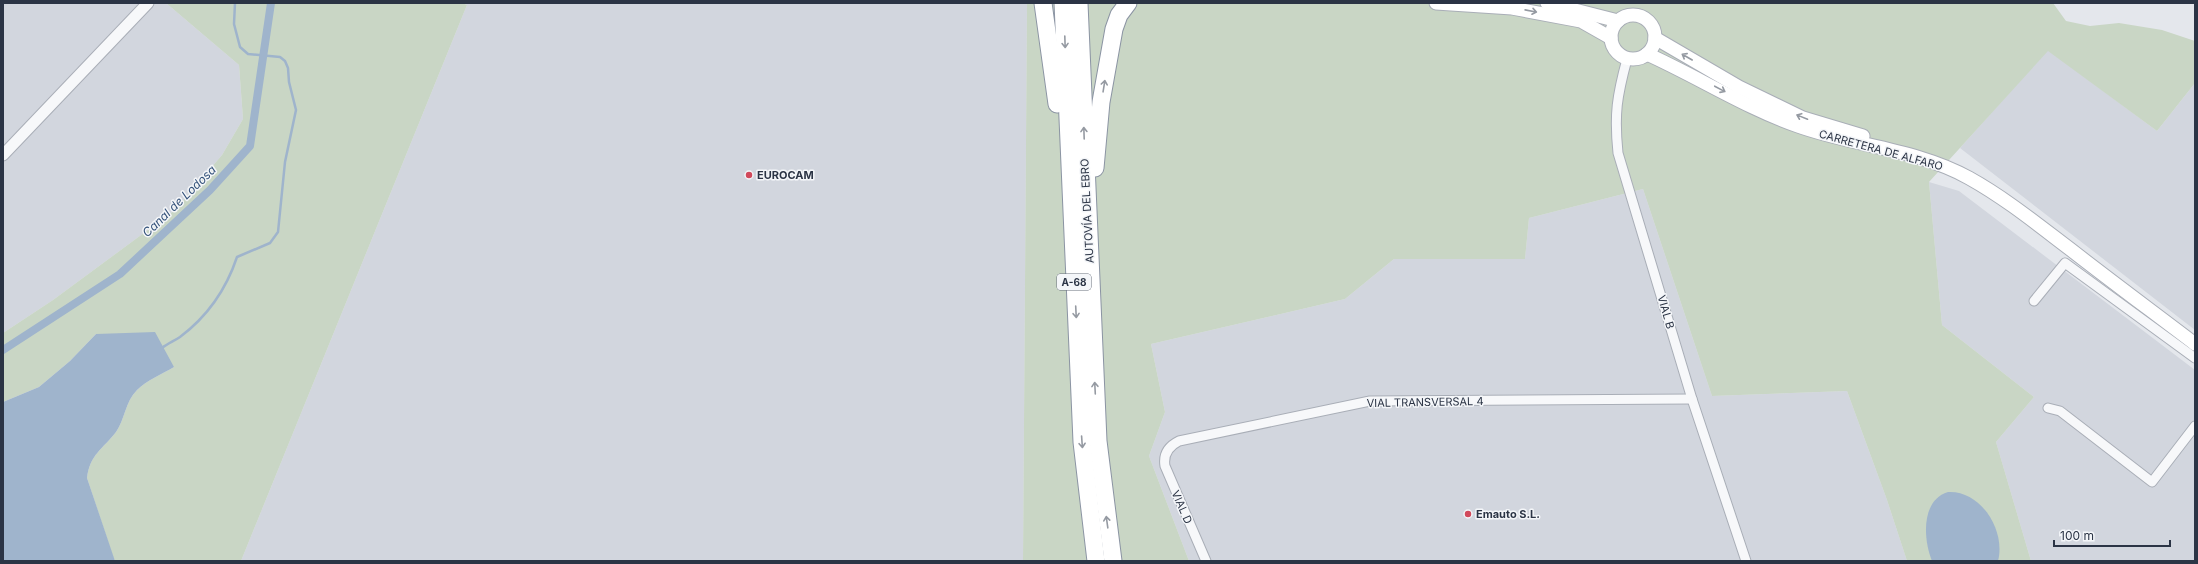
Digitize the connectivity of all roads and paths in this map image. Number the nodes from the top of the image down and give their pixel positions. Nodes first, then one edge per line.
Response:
1 (148, 3) edge
2 (1043, 3) edge
3 (1063, 3) edge
4 (1079, 3) edge
5 (1128, 3) edge
6 (1436, 3) edge
7 (1547, 3) edge
8 (1618, 20) junction
9 (1611, 38) junction
10 (1655, 38) junction
11 (1647, 54) junction
12 (1627, 59) junction
13 (3, 156) edge
14 (1089, 250) junction
15 (1073, 258) junction
16 (2034, 301) dead end
17 (2194, 341) edge
18 (2195, 358) edge
19 (1692, 399) junction
20 (2048, 408) dead end
21 (2195, 426) edge
22 (1167, 452) joint
23 (1096, 561) edge
24 (1113, 561) edge
25 (1206, 561) edge
26 (1746, 561) edge

1 - 13 street
2 - 15 highway
3 -> 15 highway, AUTOVÍA DEL EBRO / A-68
14 -> 4 highway, AUTOVÍA DEL EBRO / A-68
14 -> 5 highway
6 -> 9 main road
7 - 8 main road
8 - 9 main road
8 - 10 main road
9 - 12 main road
10 - 11 main road
17 -> 10 main road, CARRETERA DE ALFARO
11 - 12 main road
11 -> 17 main road, CARRETERA DE ALFARO
12 - 19 street, VIAL B
24 -> 14 highway, AUTOVÍA DEL EBRO / A-68
15 -> 23 highway, AUTOVÍA DEL EBRO / A-68
16 - 18 street
19 - 22 street, VIAL TRANSVERSAL 4
19 - 26 street, VIAL B
20 - 21 street
22 - 25 street, VIAL D

